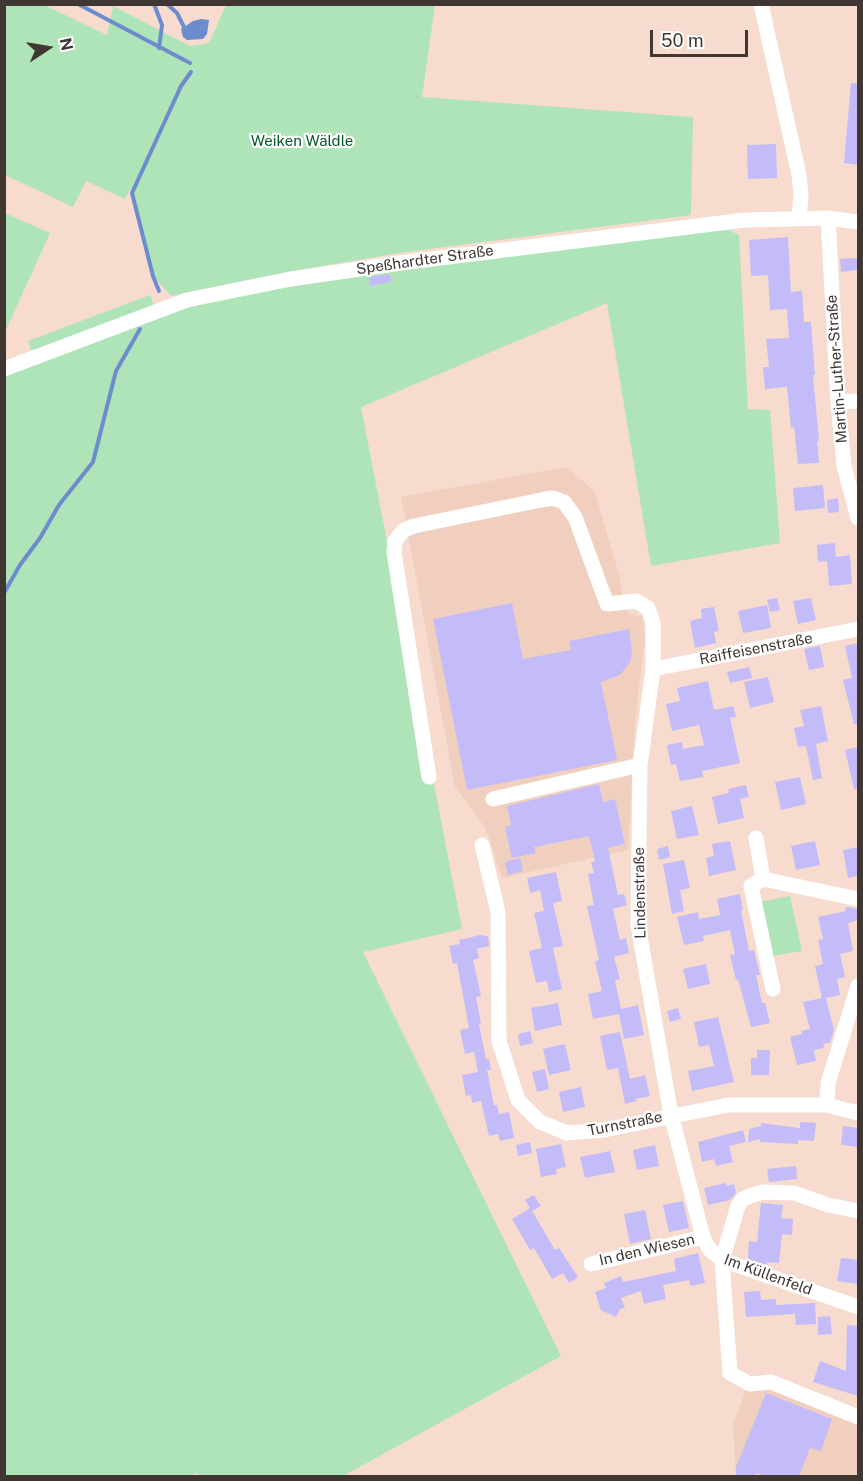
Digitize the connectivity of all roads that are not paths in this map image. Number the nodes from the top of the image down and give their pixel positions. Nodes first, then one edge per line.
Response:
1 (761, 4) edge
2 (799, 218) junction
3 (828, 218) junction
4 (858, 222) edge
5 (4, 369) edge
6 (858, 401) edge
7 (838, 402) junction
8 (858, 518) edge
9 (858, 628) edge
10 (653, 669) junction
11 (640, 765) junction
12 (429, 777) dead end
13 (493, 799) dead end
14 (756, 838) dead end
15 (482, 845) dead end
16 (763, 879) junction
17 (858, 899) edge
18 (858, 986) edge
19 (773, 989) dead end
20 (827, 1105) junction
21 (858, 1113) edge
22 (671, 1115) junction
23 (858, 1211) edge
24 (703, 1237) junction
25 (722, 1260) junction
26 (591, 1264) dead end
27 (858, 1307) edge
28 (858, 1417) edge

1 - 2 street
2 - 3 street, Speßhardter Straße
2 - 5 street, Speßhardter Straße
3 - 4 street, Speßhardter Straße
3 - 7 street, Martin-Luther-Straße
6 - 7 street
7 - 8 street, Martin-Luther-Straße
9 - 10 street, Raiffeisenstraße
10 - 11 street, Lindenstraße
10 - 12 street, Lindenstraße
11 - 13 street
11 - 22 street, Lindenstraße
14 - 16 street
15 - 22 street, Turnstraße
16 - 17 street
16 - 19 street
18 - 20 street
20 - 21 street, Turnstraße
20 - 22 street, Turnstraße
22 - 24 street, Im Küllenfeld
23 - 25 street
24 - 25 street, Im Küllenfeld
24 - 26 street, In den Wiesen
25 - 27 street, Im Küllenfeld
25 - 28 street

